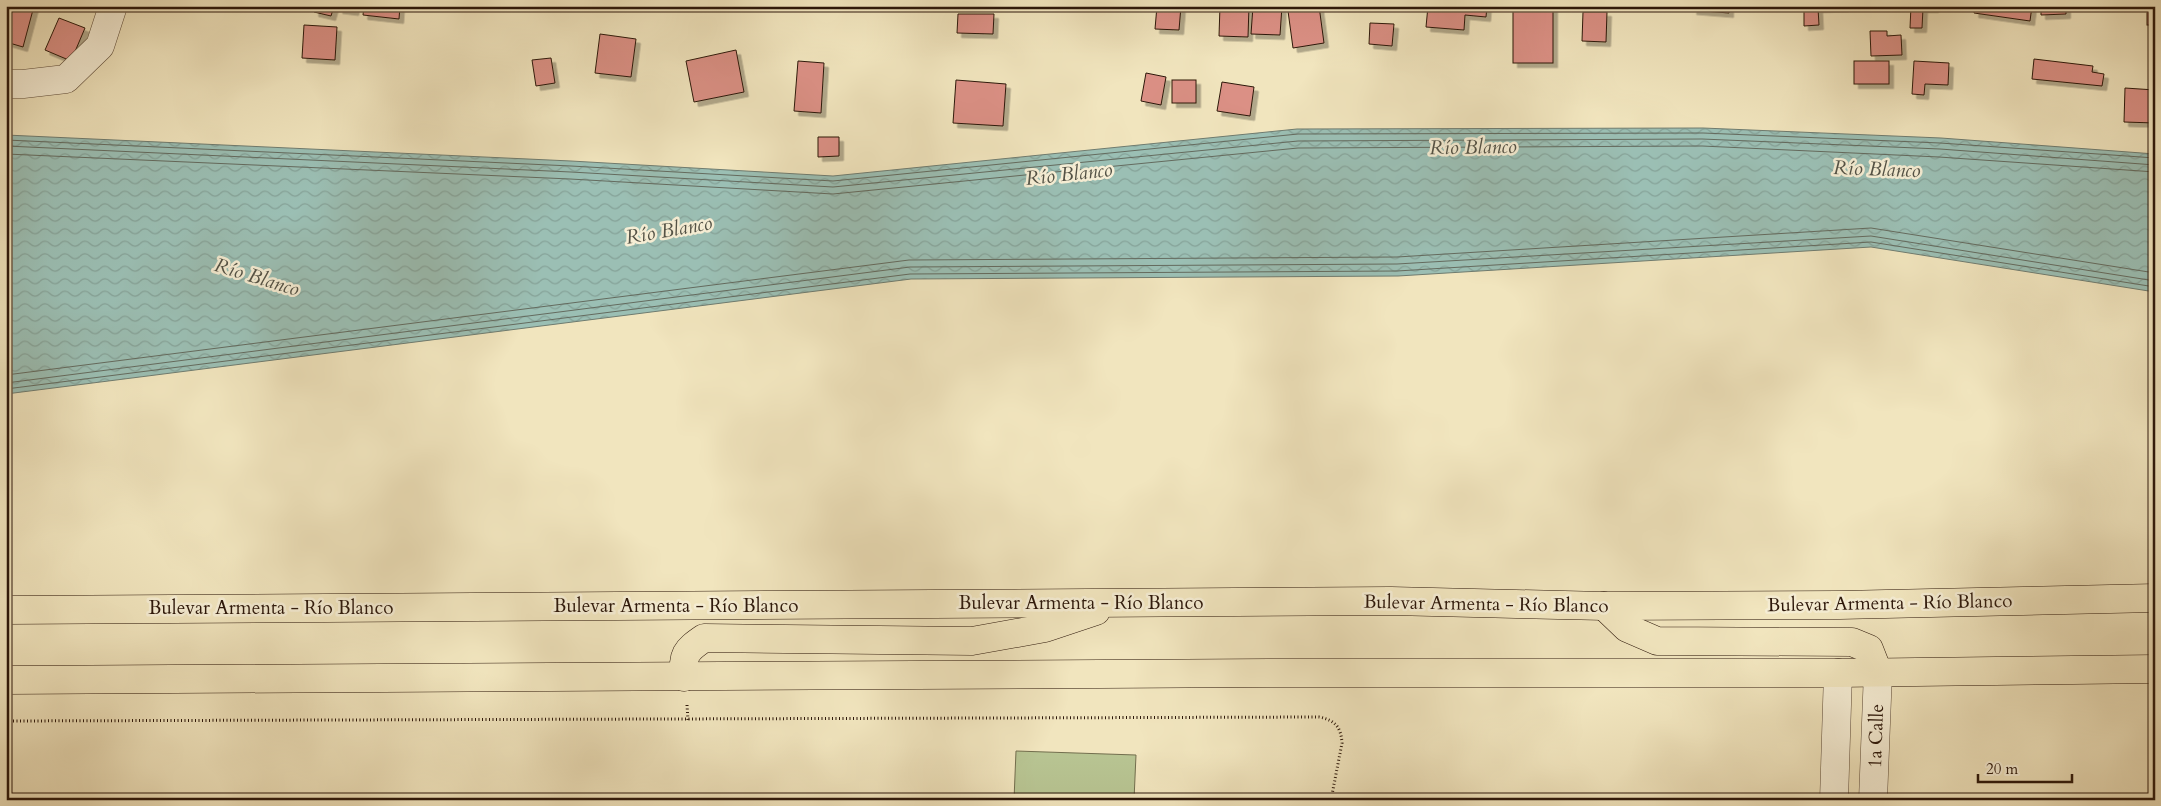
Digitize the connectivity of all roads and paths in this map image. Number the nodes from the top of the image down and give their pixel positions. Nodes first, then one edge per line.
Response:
1 (114, 6) edge
2 (6, 84) edge
3 (2155, 598) edge
4 (1122, 603) junction
5 (1604, 606) junction
6 (6, 610) edge
7 (2155, 669) edge
8 (1878, 672) junction
9 (1838, 673) junction
10 (684, 677) junction
11 (6, 680) edge
12 (6, 721) edge
13 (1331, 800) edge
14 (1834, 800) edge
15 (1873, 800) edge

1 - 2 street
3 - 5 main road, Bulevar Armenta - Río Blanco
4 - 5 main road, Bulevar Armenta - Río Blanco
4 - 6 main road, Bulevar Armenta - Río Blanco
4 - 10 main road
5 - 8 main road
7 - 8 main road
8 - 9 main road
8 - 15 street, 1a Calle
9 - 10 main road
9 - 14 street
10 - 11 main road
12 - 13 path

